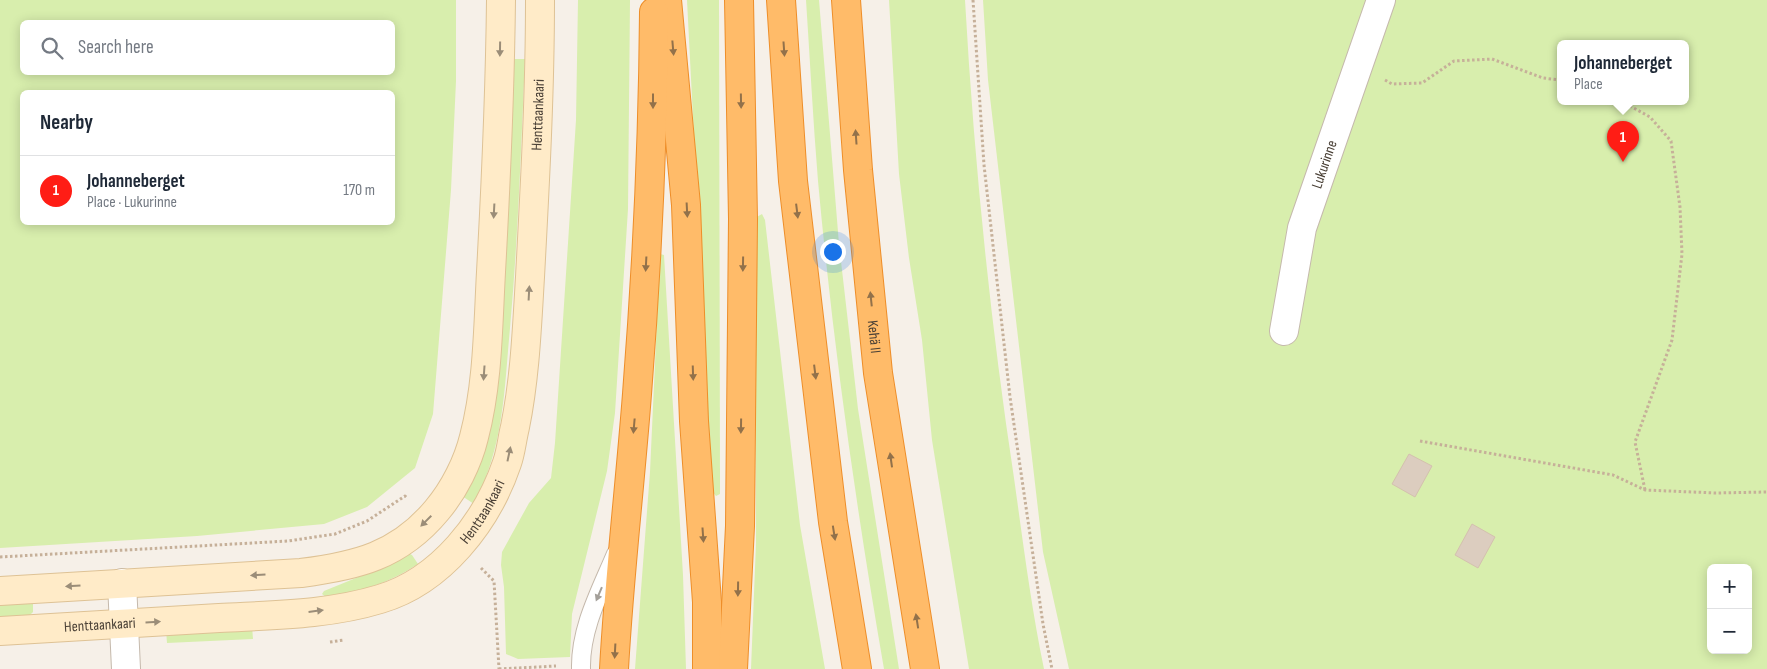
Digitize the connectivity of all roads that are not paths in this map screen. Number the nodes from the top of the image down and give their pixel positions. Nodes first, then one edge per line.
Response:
1 (501, 0) edge
2 (540, 0) edge
3 (654, 0) edge
4 (667, 0) edge
5 (739, 0) edge
6 (781, 0) edge
7 (846, 0) edge
8 (1381, 0) edge
9 (1284, 331) dead end
10 (625, 533) junction
11 (122, 583) junction
12 (0, 591) edge
13 (124, 624) junction
14 (0, 631) edge
15 (126, 669) edge
16 (581, 669) edge
17 (614, 669) edge
18 (707, 669) edge
19 (733, 669) edge
20 (857, 669) edge
21 (925, 669) edge

1 -> 11 main road
13 -> 2 main road, Henttaankaari
3 -> 10 highway
4 -> 18 highway
5 -> 19 highway
6 -> 20 highway
21 -> 7 highway, Kehä II
8 - 9 street, Lukurinne
10 -> 16 lane
10 -> 17 highway
11 -> 12 main road
11 - 13 street
13 - 14 main road, Henttaankaari
13 - 15 street

